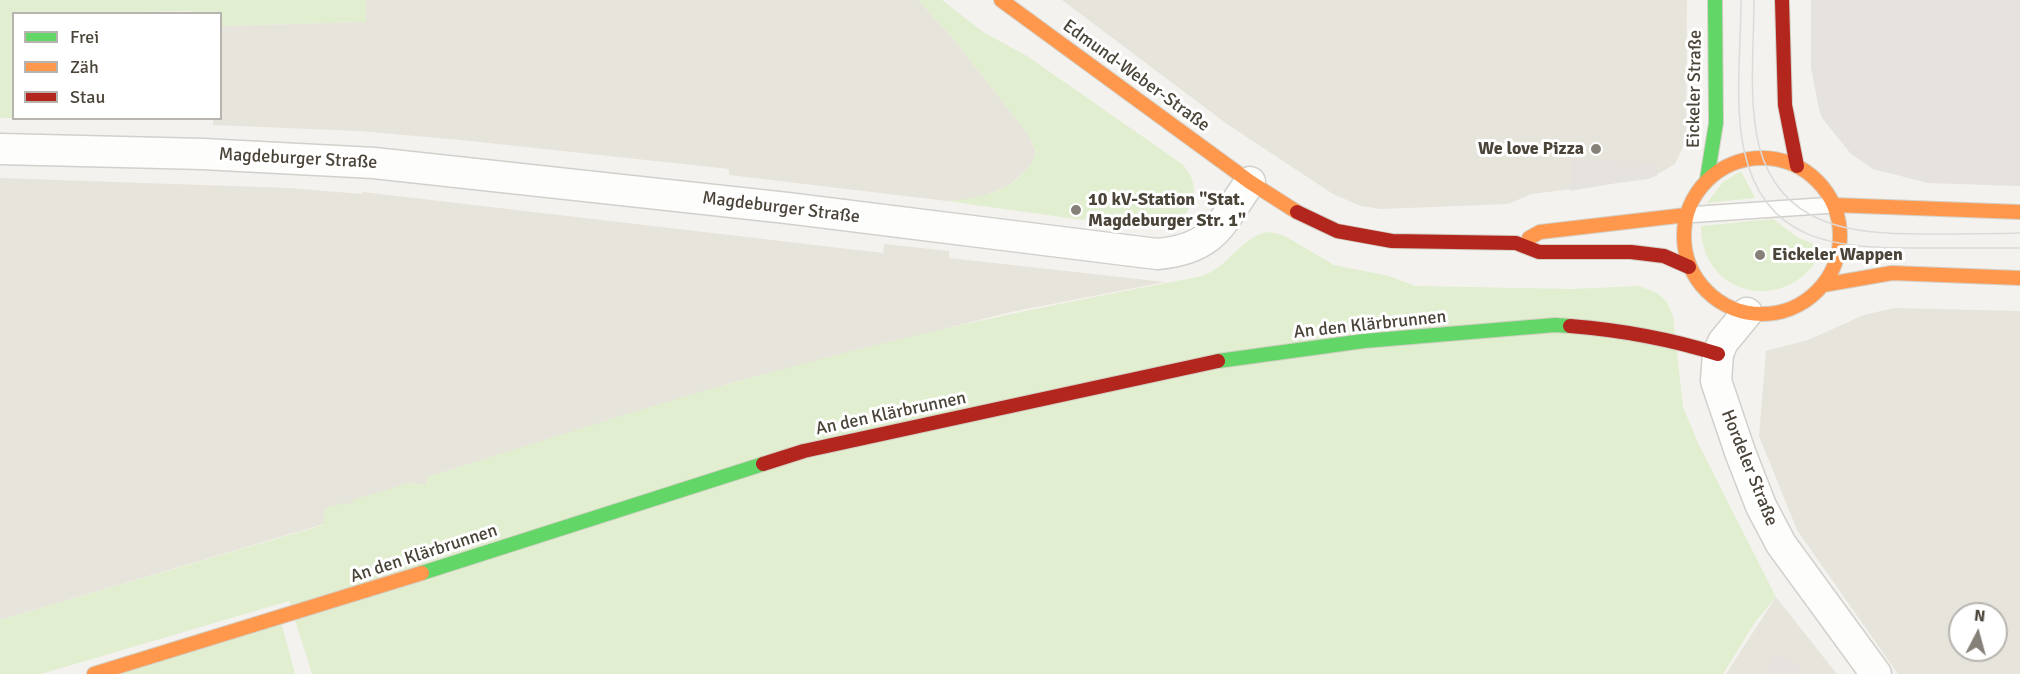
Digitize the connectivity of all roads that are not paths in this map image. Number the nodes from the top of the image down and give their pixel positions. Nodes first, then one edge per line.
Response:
1 (1001, 0) edge
2 (1715, 0) edge
3 (1782, 0) edge
4 (0, 149) edge
5 (1797, 165) junction
6 (1707, 179) junction
7 (1250, 182) junction
8 (1834, 205) junction
9 (2020, 212) edge
10 (1686, 215) junction
11 (1516, 243) junction
12 (1689, 267) junction
13 (2020, 278) edge
14 (1823, 285) junction
15 (1747, 313) junction
16 (1718, 354) junction
17 (94, 674) edge
18 (1876, 674) edge

1 - 7 street, Edmund-Weber-Straße
2 - 6 street, Eickeler Straße
3 - 5 street
4 - 7 street, Magdeburger Straße
5 - 6 street
5 - 8 street
6 - 10 street
7 - 11 street
8 - 9 street
8 - 10 lane
8 - 14 street
10 - 11 street
10 - 12 street
11 - 12 street
12 - 15 street
13 - 14 street
14 - 15 street
15 - 16 street
16 - 17 street, An den Klärbrunnen
16 - 18 street, Hordeler Straße

